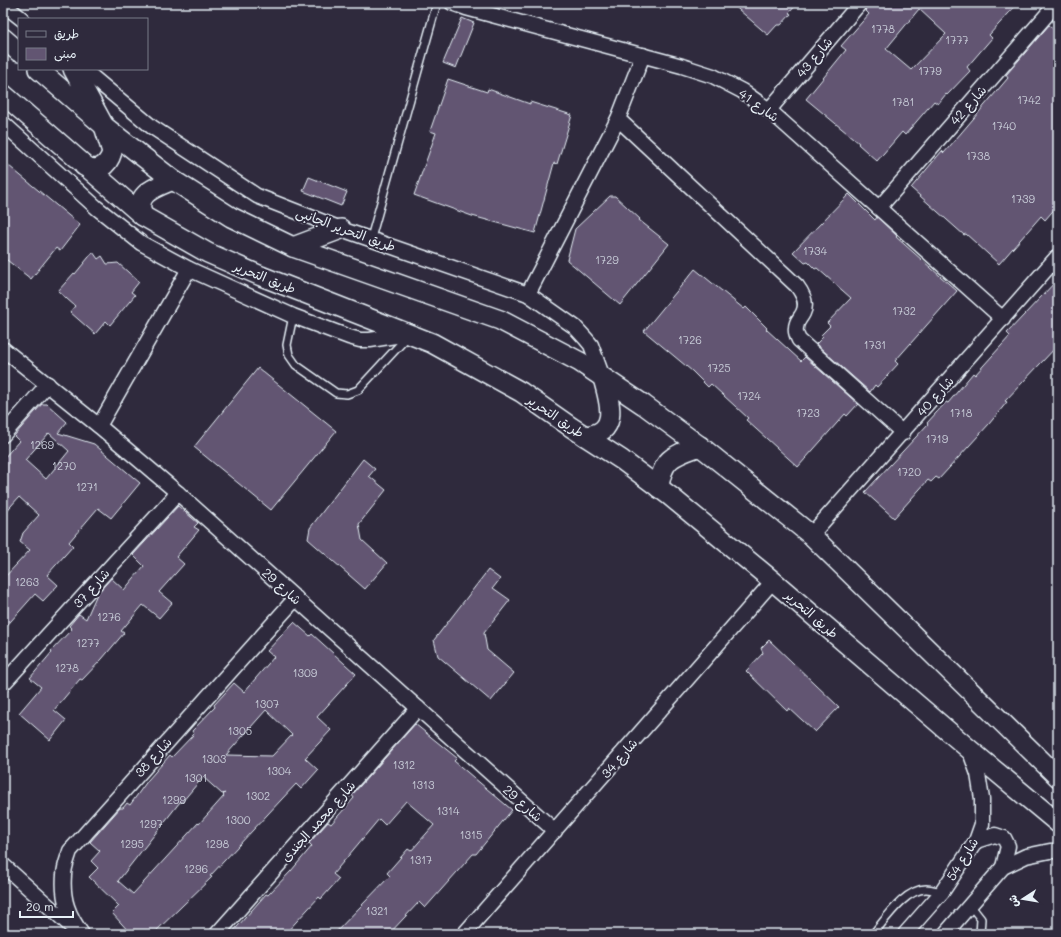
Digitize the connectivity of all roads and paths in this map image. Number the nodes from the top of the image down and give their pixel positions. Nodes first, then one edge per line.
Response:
1 (436, 3) edge
2 (452, 3) edge
3 (860, 3) edge
4 (1057, 3) edge
5 (3, 4) edge
6 (21, 18) edge
7 (3, 38) edge
8 (18, 51) edge
9 (643, 55) junction
10 (39, 70) edge
11 (74, 70) edge
12 (84, 70) edge
13 (3, 94) edge
14 (769, 110) junction
15 (618, 119) junction
16 (3, 122) edge
17 (104, 126) junction
18 (84, 166) junction
19 (173, 180) junction
20 (878, 208) junction
21 (143, 216) junction
22 (341, 229) junction
23 (371, 238) junction
24 (292, 247) junction
25 (1058, 256) edge
26 (189, 269) junction
27 (528, 294) junction
28 (293, 316) junction
29 (1003, 319) junction
30 (411, 334) junction
31 (3, 348) edge
32 (604, 378) junction
33 (48, 384) junction
34 (99, 426) junction
35 (903, 432) junction
36 (3, 435) edge
37 (585, 436) junction
38 (700, 446) junction
39 (659, 488) junction
40 (178, 493) junction
41 (810, 535) junction
42 (773, 581) junction
43 (296, 598) junction
44 (3, 684) edge
45 (418, 708) junction
46 (969, 749) junction
47 (1056, 775) edge
48 (1058, 823) edge
49 (555, 831) junction
50 (976, 841) junction
51 (1058, 851) edge
52 (3, 865) edge
53 (1003, 867) junction
54 (942, 892) junction
55 (970, 904) junction
56 (81, 934) edge
57 (217, 934) edge
58 (464, 934) edge
59 (873, 934) edge
60 (906, 934) edge
61 (945, 934) edge
62 (980, 934) edge

1 - 23 lane
2 - 9 street, شارع 41
3 - 14 street, شارع 43
4 - 20 street, شارع 42
5 - 6 street
7 - 8 street
9 - 14 street, شارع 41
9 - 15 street
10 - 17 street
11 - 17 street
12 - 22 street, طريق التحرير الجانبى
13 - 18 street, طريق التحرير
14 - 20 street, شارع 41
15 - 27 street
15 - 35 street
16 - 26 street
17 - 18 street
17 - 19 street
18 - 21 street, طريق التحرير
19 - 21 street
19 - 24 street
20 - 29 street, شارع 41
21 - 30 street, طريق التحرير
22 - 23 street, طريق التحرير الجانبى
22 - 24 street
23 - 27 street, طريق التحرير الجانبى
24 - 32 street
25 - 29 street, شارع 40
26 - 28 street
26 - 34 street
27 - 32 street, طريق التحرير الجانبى
28 - 30 street
28 - 30 lane
29 - 35 street, شارع 40
30 - 37 street, طريق التحرير
31 - 33 street, شارع 29
32 - 37 street
32 - 38 street
33 - 34 street, شارع 29
33 - 36 street
34 - 40 street, شارع 29
35 - 41 street, شارع 40
37 - 39 street, طريق التحرير
38 - 39 street
38 - 41 street
39 - 42 street, طريق التحرير
40 - 43 street, شارع 29
40 - 44 street, شارع 37
41 - 47 street
42 - 46 street, طريق التحرير
42 - 49 street, شارع 34
43 - 45 street, شارع 29
43 - 56 street, شارع 38
45 - 49 street, شارع 29
45 - 57 street, شارع محمد الجندى
46 - 48 street, طريق التحرير
46 - 50 street, شارع 54
49 - 58 street, شارع 34
50 - 53 street
50 - 54 street, شارع 54
51 - 53 street
52 - 56 street
53 - 55 street
54 - 59 lane
54 - 60 street, شارع 54
55 - 61 street
55 - 62 lane

